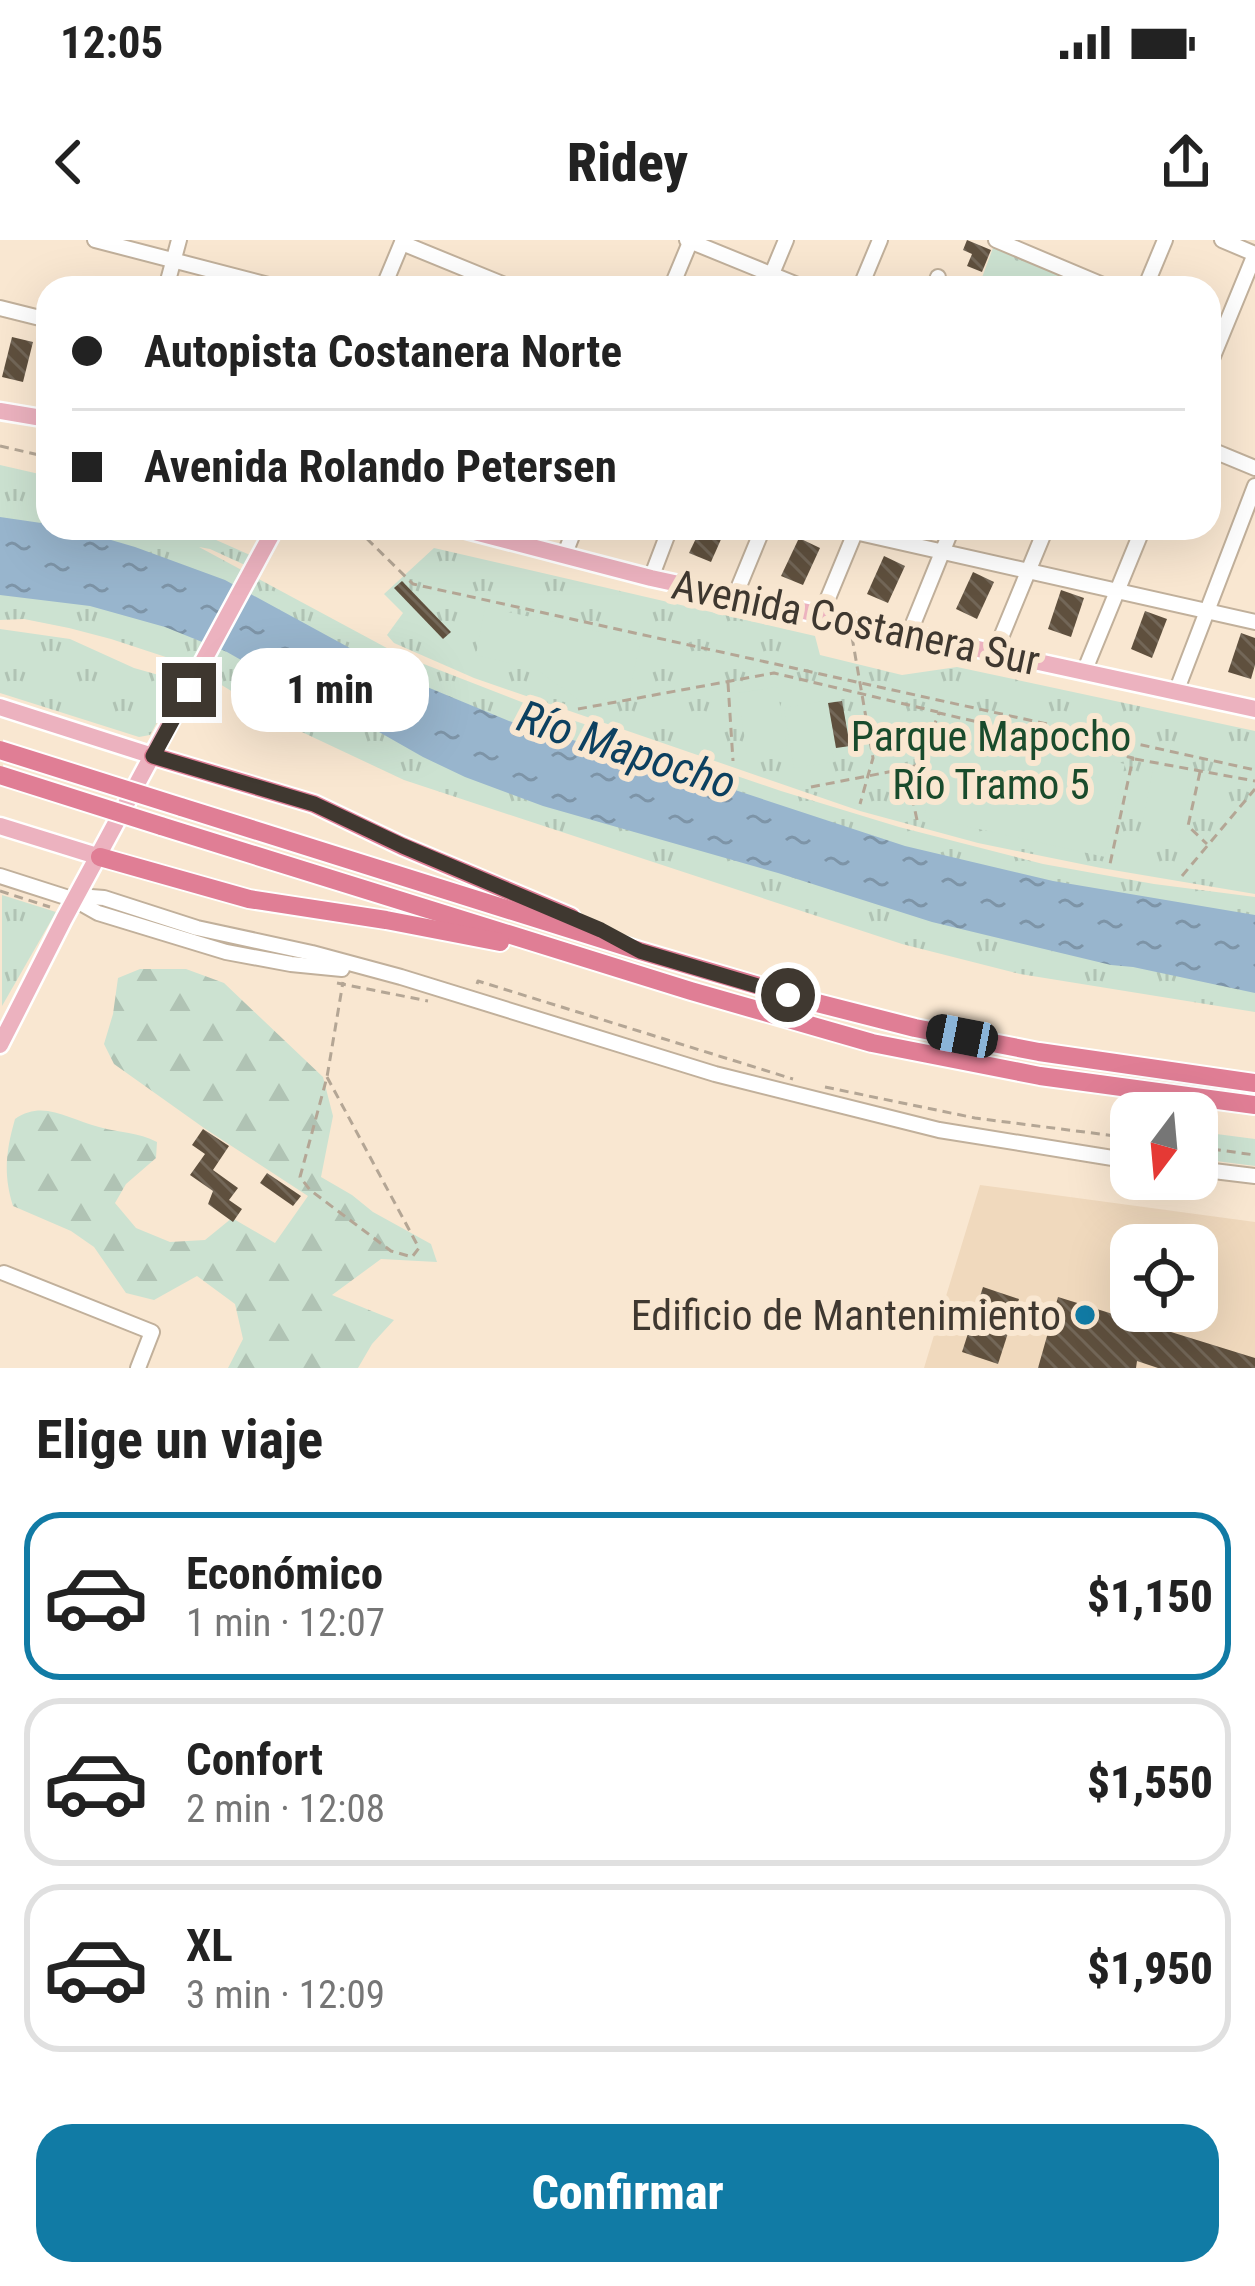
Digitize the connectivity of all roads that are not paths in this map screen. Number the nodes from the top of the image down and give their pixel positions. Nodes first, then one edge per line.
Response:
1 (95, 240) edge
2 (179, 240) edge
3 (689, 240) edge
4 (785, 240) edge
5 (880, 240) edge
6 (996, 240) edge
7 (1165, 240) edge
8 (1222, 240) edge
9 (403, 242) edge
10 (1255, 254) edge
11 (174, 261) junction
12 (170, 276) edge
13 (233, 276) edge
14 (388, 276) edge
15 (484, 276) edge
16 (676, 276) edge
17 (759, 276) edge
18 (771, 276) edge
19 (865, 276) edge
20 (1082, 276) edge
21 (1150, 276) edge
22 (0, 308) edge
23 (36, 317) edge
24 (1221, 337) edge
25 (0, 410) edge
26 (36, 417) edge
27 (1221, 454) edge
28 (1255, 468) edge
29 (1255, 486) edge
30 (269, 540) edge
31 (504, 540) edge
32 (570, 540) edge
33 (665, 540) edge
34 (758, 540) edge
35 (852, 540) edge
36 (895, 540) edge
37 (947, 540) edge
38 (1041, 540) edge
39 (1138, 540) edge
40 (942, 552) junction
41 (564, 556) junction
42 (1028, 571) junction
43 (651, 578) junction
44 (1118, 591) junction
45 (735, 596) junction
46 (1206, 611) junction
47 (821, 614) junction
48 (1255, 622) edge
49 (909, 634) junction
50 (994, 652) junction
51 (1084, 672) junction
52 (1175, 692) junction
53 (0, 707) edge
54 (1255, 709) edge
55 (0, 750) edge
56 (153, 756) junction
57 (0, 775) edge
58 (0, 826) edge
59 (100, 857) junction
60 (0, 876) edge
61 (71, 906) junction
62 (640, 951) junction
63 (618, 968) junction
64 (401, 977) junction
65 (0, 1045) edge
66 (1255, 1083) edge
67 (1255, 1105) edge
68 (1110, 1158) edge
69 (1218, 1172) edge
70 (1255, 1176) edge
71 (2, 1276) edge
72 (138, 1368) edge

1 - 11 street
2 - 11 street
3 - 16 street
3 - 17 street
4 - 18 street
5 - 19 street
6 - 20 street
7 - 21 street
8 - 10 street
9 - 14 street
9 - 15 street
10 - 24 street
11 - 12 street
11 - 13 street
22 - 23 street
25 - 26 main road
27 - 28 street
29 - 46 street
30 - 56 main road
31 - 41 main road, Avenida Costanera Sur
32 - 41 street
33 - 43 street
34 - 45 street
35 - 47 street
36 - 40 street
37 - 40 street
38 - 42 street
39 - 44 street
40 - 42 street
40 - 49 street
41 - 43 main road, Avenida Costanera Sur
42 - 44 street
42 - 50 street
43 - 45 main road, Avenida Costanera Sur
44 - 46 street
44 - 51 street
45 - 47 main road, Avenida Costanera Sur
46 - 48 street
46 - 52 street
47 - 49 main road, Avenida Costanera Sur
49 - 50 main road, Avenida Costanera Sur
50 - 51 main road, Avenida Costanera Sur
51 - 52 main road, Avenida Costanera Sur
52 - 54 main road, Avenida Costanera Sur
53 - 56 main road
55 - 62 highway, bridge
56 - 59 main road
56 - 62 highway
57 - 63 highway, bridge
58 - 59 main road
59 - 61 main road
59 - 63 highway
60 - 61 street
61 - 64 street
61 - 64 street
61 - 65 main road
62 - 66 highway
63 - 67 highway
64 - 68 street
69 - 70 street
71 - 72 street

